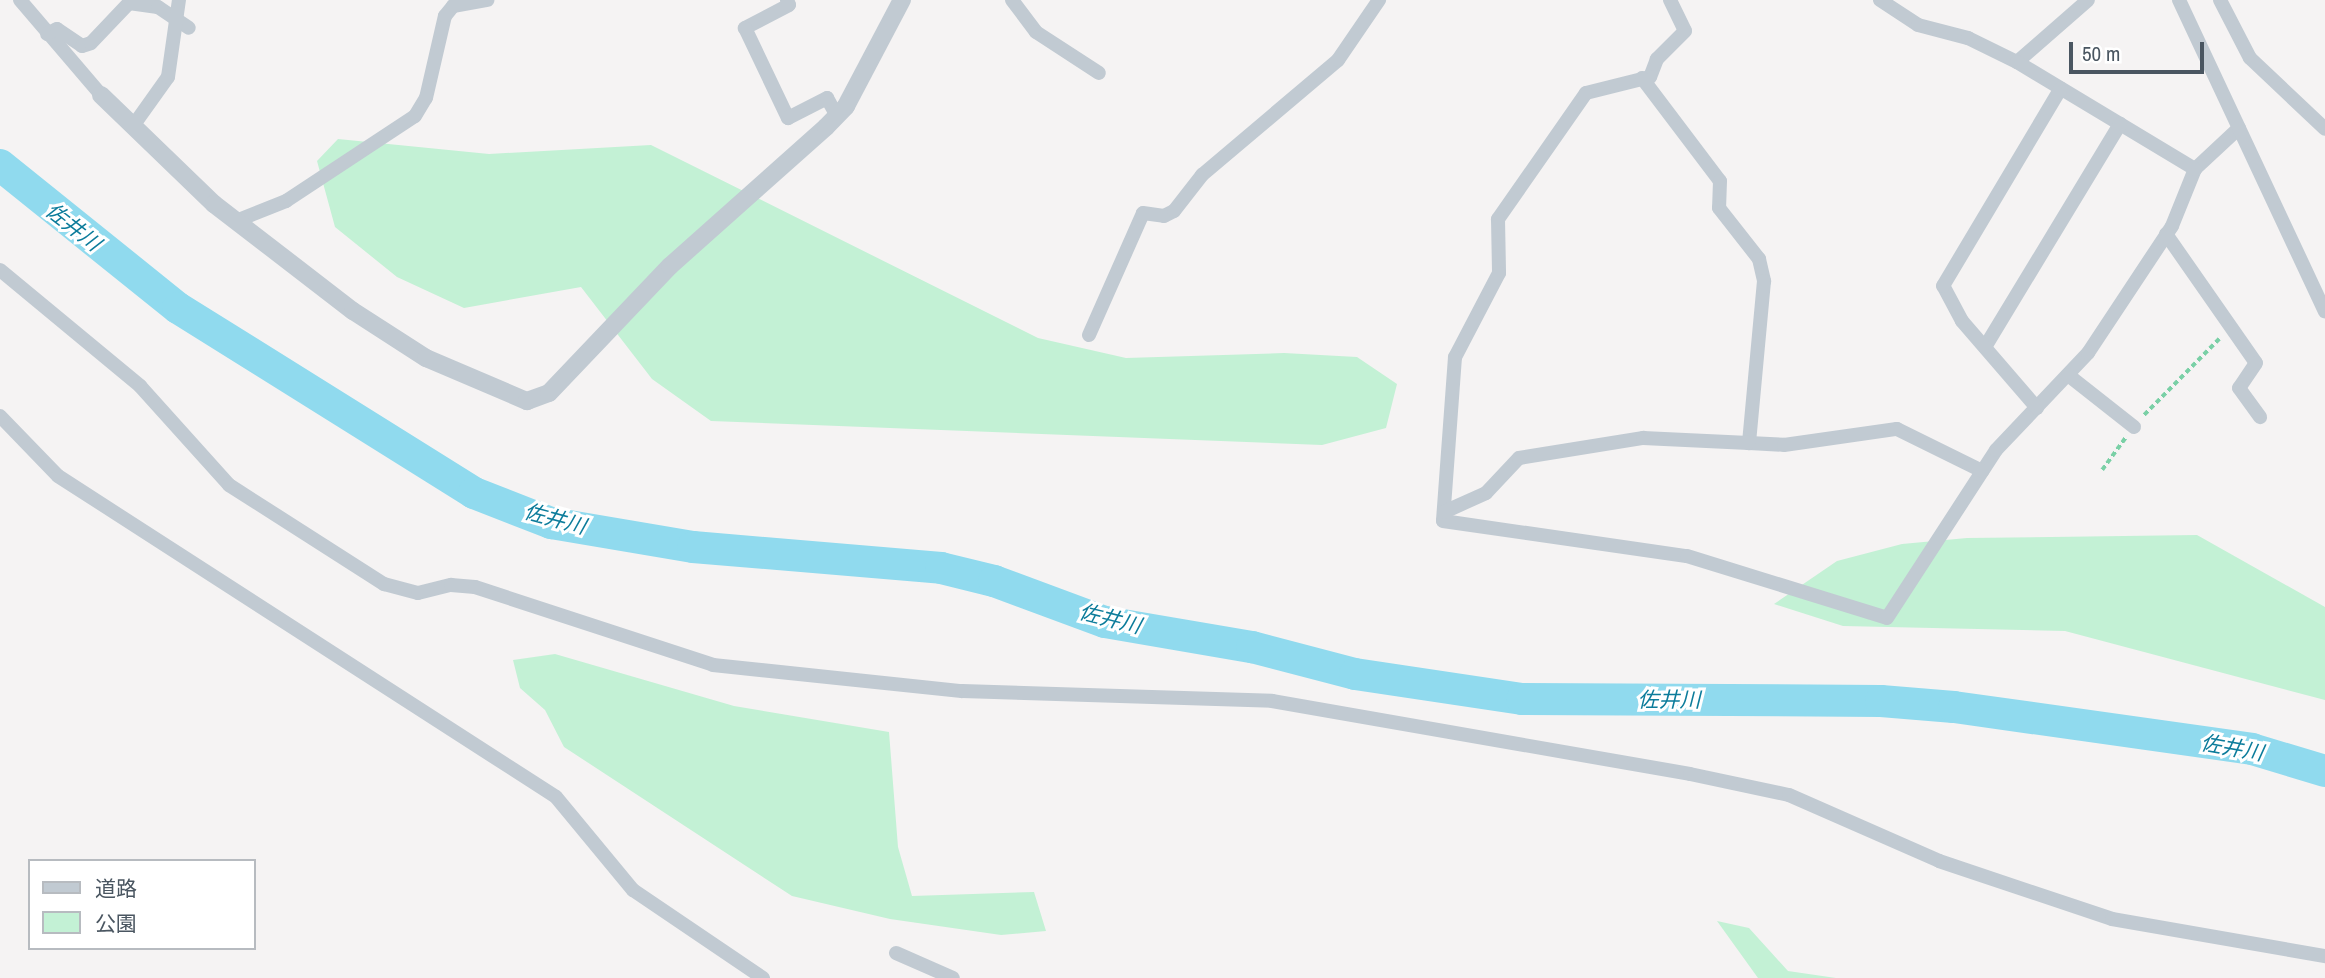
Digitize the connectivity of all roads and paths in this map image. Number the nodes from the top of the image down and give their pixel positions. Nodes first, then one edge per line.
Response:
1 (20, 0) edge
2 (179, 0) edge
3 (487, 0) edge
4 (787, 0) edge
5 (902, 0) edge
6 (1012, 0) edge
7 (1379, 0) edge
8 (1670, 0) edge
9 (1880, 0) edge
10 (2088, 0) edge
11 (2179, 0) edge
12 (2220, 0) edge
13 (183, 25) junction
14 (47, 34) junction
15 (2017, 62) junction
16 (1099, 73) dead end
17 (1642, 78) junction
18 (2062, 89) junction
19 (101, 95) joint
20 (836, 116) junction
21 (2120, 124) junction
22 (133, 126) junction
23 (2239, 128) junction
24 (2325, 129) edge
25 (2195, 169) junction
26 (236, 221) junction
27 (2166, 234) junction
28 (0, 270) edge
29 (2325, 312) edge
30 (2231, 328) junction
31 (1089, 335) dead end
32 (1985, 347) junction
33 (2068, 375) junction
34 (2037, 408) junction
35 (0, 415) edge
36 (2260, 417) dead end
37 (2134, 426) junction
38 (1749, 443) junction
39 (2102, 470) dead end
40 (1982, 471) junction
41 (1444, 512) junction
42 (896, 953) dead end
43 (2325, 956) edge
44 (763, 978) edge
45 (953, 978) edge

1 - 14 street
2 - 13 street
3 - 26 street
4 - 20 street
5 - 20 street
6 - 16 street
7 - 31 street
8 - 17 street
9 - 15 street
10 - 15 street
11 - 23 street
12 - 24 street
13 - 14 street
13 - 22 street
14 - 19 street
15 - 18 street
17 - 38 street
17 - 41 street
18 - 21 street
18 - 32 street
19 - 22 street
20 - 26 street
21 - 25 street
21 - 32 street
22 - 26 street
23 - 25 street
23 - 29 street
25 - 27 street
27 - 30 street
27 - 33 street
28 - 43 street
30 - 36 street
30 - 37 path
32 - 34 street
33 - 34 street
33 - 37 street
34 - 40 street
35 - 44 street
37 - 39 path
38 - 40 street
38 - 41 street
40 - 41 street
42 - 45 street

